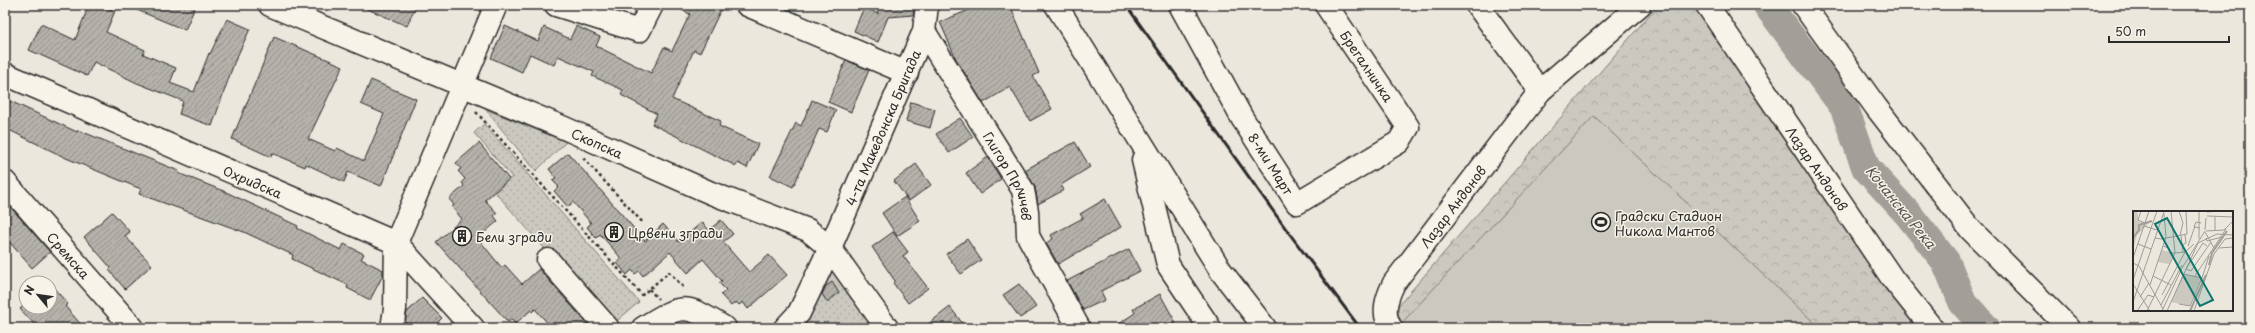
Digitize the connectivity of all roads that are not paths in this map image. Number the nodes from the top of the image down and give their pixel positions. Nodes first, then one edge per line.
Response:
1 (270, 5) edge
2 (496, 5) edge
3 (556, 5) edge
4 (652, 5) edge
5 (747, 5) edge
6 (927, 5) edge
7 (1056, 5) edge
8 (1180, 5) edge
9 (1326, 5) edge
10 (1477, 5) edge
11 (1640, 5) edge
12 (1707, 5) edge
13 (1802, 5) edge
14 (924, 31) junction
15 (907, 73) junction
16 (5, 74) edge
17 (462, 84) junction
18 (1540, 91) junction
19 (1408, 127) joint
20 (1147, 152) junction
21 (5, 182) edge
22 (396, 243) junction
23 (830, 248) junction
24 (548, 260) dead end
25 (133, 328) edge
26 (392, 328) edge
27 (473, 328) edge
28 (608, 328) edge
29 (643, 328) edge
30 (725, 328) edge
31 (785, 328) edge
32 (887, 328) edge
33 (1079, 328) edge
34 (1210, 328) edge
35 (1265, 328) edge
36 (1391, 328) edge
37 (1932, 328) edge
38 (2070, 328) edge

1 - 17 street, Скопска
2 - 17 street
3 - 4 street
5 - 15 street
6 - 14 street, 4-та Македонска Бригада
7 - 20 street
8 - 19 street, 8-ми Март
9 - 19 street, Брегалничка
10 - 18 street
11 - 18 street, Лазар Андонов
12 - 37 street, Лазар Андонов
13 - 38 street
14 - 15 street, 4-та Македонска Бригада
14 - 33 street, Глигор Прличев
15 - 23 street, 4-та Македонска Бригада
16 - 22 street, Охридска
17 - 22 street
17 - 23 street, Скопска
18 - 36 street, Лазар Андонов
20 - 34 street
20 - 35 street
21 - 25 street, Сремска
22 - 26 street
22 - 27 street, Охридска
23 - 31 street, 4-та Македонска Бригада
23 - 32 street, Скопска
24 - 28 street
29 - 30 street

